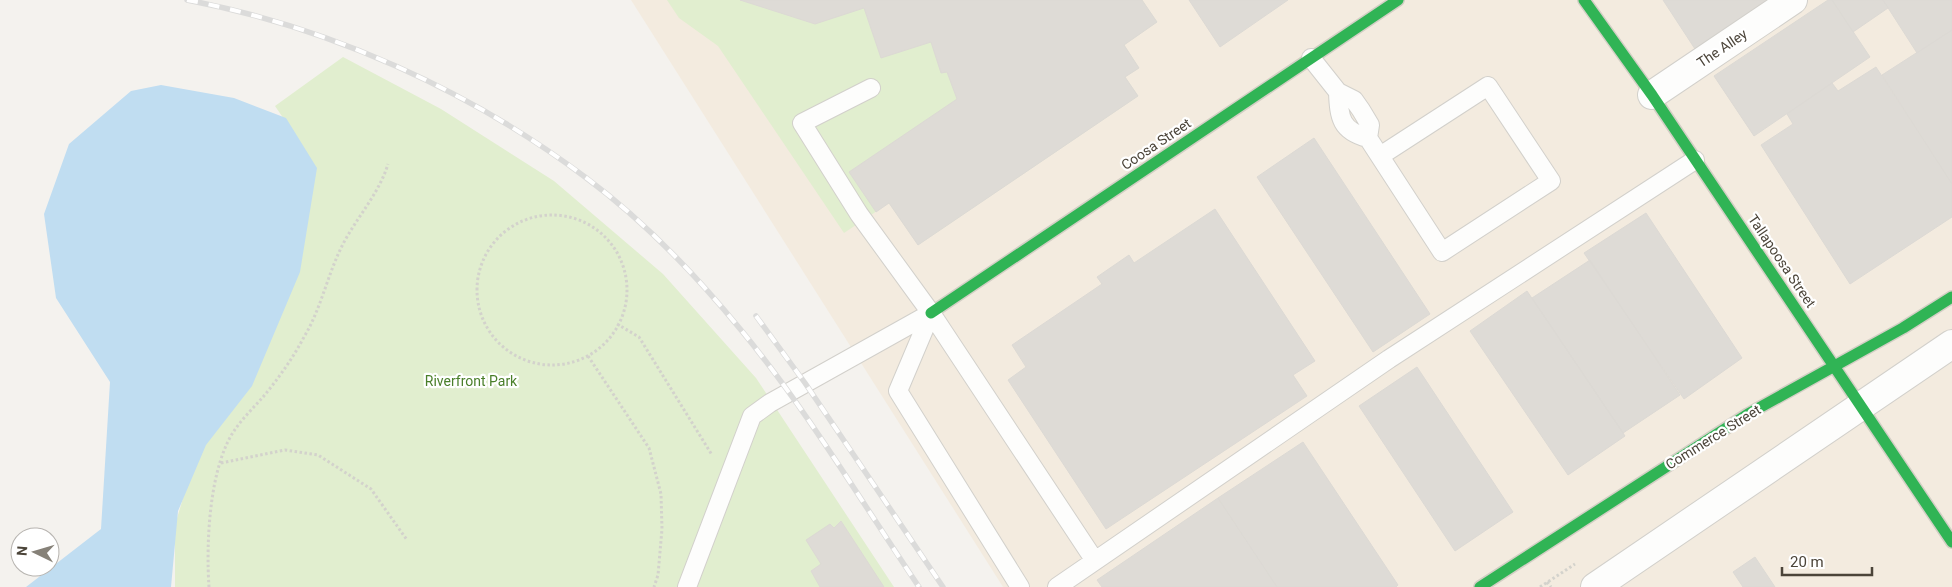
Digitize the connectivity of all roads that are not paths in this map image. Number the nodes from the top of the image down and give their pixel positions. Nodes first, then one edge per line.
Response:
1 (1398, 0) edge
2 (1584, 0) edge
3 (1792, 0) edge
4 (1312, 58) junction
5 (871, 88) dead end
6 (1652, 95) junction
7 (1380, 156) junction
8 (1695, 160) junction
9 (1952, 297) edge
10 (931, 313) junction
11 (1952, 344) edge
12 (1836, 367) junction
13 (1861, 404) junction
14 (1952, 542) edge
15 (1095, 561) junction
16 (687, 587) edge
17 (1020, 587) edge
18 (1057, 587) edge
19 (1480, 587) edge
20 (1595, 587) edge

1 - 4 street, Coosa Street
2 - 6 street, Tallapoosa Street
3 - 6 street, The Alley
4 - 7 lane
4 - 10 street, Coosa Street
5 - 10 lane
6 - 8 street, Tallapoosa Street
7 - 7 lane
8 - 12 street, Tallapoosa Street
8 - 15 lane
9 - 12 street, Commerce Street
10 - 15 lane
10 - 16 lane
10 - 17 lane
11 - 13 street
12 - 13 street, Tallapoosa Street
12 - 19 street, Commerce Street
13 - 14 street, Tallapoosa Street
13 - 20 street
15 - 18 lane

